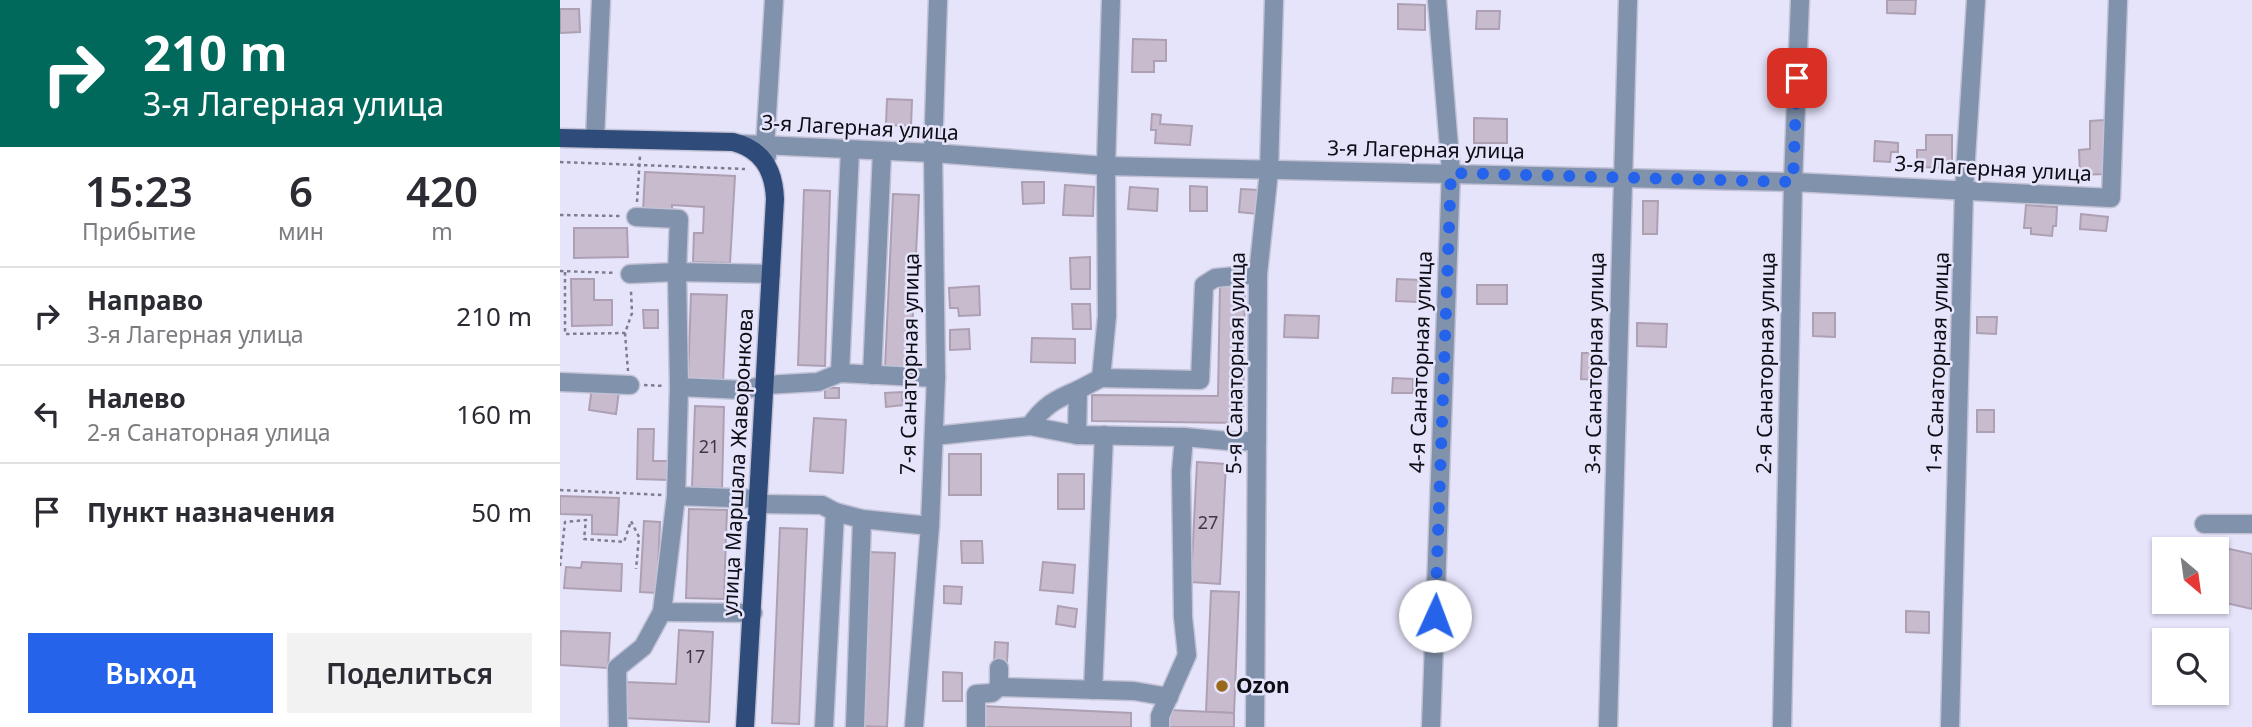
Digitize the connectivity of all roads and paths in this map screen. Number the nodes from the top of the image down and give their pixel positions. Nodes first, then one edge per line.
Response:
1 (601, 0) edge
2 (774, 0) edge
3 (938, 0) edge
4 (1111, 0) edge
5 (1274, 0) edge
6 (1437, 0) edge
7 (1628, 0) edge
8 (1800, 0) edge
9 (1976, 0) edge
10 (2118, 0) edge
11 (560, 138) edge
12 (595, 139) junction
13 (642, 140) junction
14 (741, 144) junction
15 (765, 146) junction
16 (850, 150) junction
17 (882, 152) junction
18 (933, 153) junction
19 (560, 162) edge
20 (640, 165) junction
21 (1106, 166) junction
22 (745, 169) dead end
23 (1269, 171) junction
24 (1451, 173) junction
25 (772, 177) junction
26 (1622, 177) junction
27 (1793, 182) junction
28 (1964, 190) junction
29 (775, 199) joint
30 (560, 215) edge
31 (636, 217) junction
32 (560, 271) edge
33 (565, 272) junction
34 (677, 272) junction
35 (630, 274) junction
36 (771, 274) junction
37 (1258, 274) junction
38 (840, 373) junction
39 (872, 375) junction
40 (936, 378) junction
41 (1101, 378) junction
42 (560, 382) edge
43 (630, 384) dead end
44 (765, 385) junction
45 (679, 387) junction
46 (1078, 390) junction
47 (1030, 426) junction
48 (1077, 435) junction
49 (1104, 435) junction
50 (934, 436) junction
51 (1184, 436) junction
52 (1257, 440) junction
53 (560, 491) edge
54 (676, 496) junction
55 (759, 502) junction
56 (835, 512) junction
57 (862, 519) junction
58 (2204, 524) dead end
59 (2252, 524) edge
60 (930, 526) junction
61 (560, 566) edge
62 (636, 569) dead end
63 (662, 612) junction
64 (753, 613) junction
65 (999, 668) dead end
66 (999, 687) junction
67 (1093, 690) junction
68 (1168, 697) junction
69 (618, 727) edge
70 (745, 727) edge
71 (824, 727) edge
72 (855, 727) edge
73 (914, 727) edge
74 (975, 727) edge
75 (1160, 727) edge
76 (1255, 727) edge
77 (1431, 727) edge
78 (1608, 727) edge
79 (1782, 727) edge
80 (1950, 727) edge

1 - 12 street
2 - 15 street
3 - 18 street, 7-я Санаторная улица
4 - 21 street
5 - 23 street, 5-я Санаторная улица
6 - 24 street, 4-я Санаторная улица
7 - 26 street, 3-я Санаторная улица
8 - 27 street, 2-я Санаторная улица
9 - 28 street, 1-я Санаторная улица
10 - 28 street, 3-я Лагерная улица
11 - 12 main road, 3-я Лагерная улица
12 - 13 main road, 3-я Лагерная улица
13 - 14 main road, 3-я Лагерная улица
13 - 20 path
14 - 15 street, 3-я Лагерная улица
14 - 25 main road, 3-я Лагерная улица
15 - 16 street, 3-я Лагерная улица
15 - 25 street
16 - 17 street, 3-я Лагерная улица
16 - 38 street
17 - 18 street, 3-я Лагерная улица
17 - 39 street
18 - 21 street, 3-я Лагерная улица
18 - 40 street, 7-я Санаторная улица
19 - 20 path
20 - 22 path
20 - 31 path
21 - 23 street, 3-я Лагерная улица
21 - 41 street
23 - 24 street, 3-я Лагерная улица
23 - 37 street, 5-я Санаторная улица
24 - 26 street, 3-я Лагерная улица
24 - 77 street, 4-я Санаторная улица
25 - 29 main road, 3-я Лагерная улица
26 - 27 street, 3-я Лагерная улица
26 - 78 street, 3-я Санаторная улица
27 - 28 street, 3-я Лагерная улица
27 - 79 street, 2-я Санаторная улица
28 - 80 street, 1-я Санаторная улица
29 - 36 main road, улица Маршала Жаворонкова
30 - 31 path
31 - 34 street
32 - 33 path
33 - 35 path
33 - 35 path
34 - 35 street
34 - 36 street
34 - 45 street
36 - 44 main road, улица Маршала Жаворонкова
37 - 41 street
37 - 52 street, 5-я Санаторная улица
38 - 39 street
38 - 44 street
39 - 40 street
40 - 50 street, 7-я Санаторная улица
41 - 46 street
42 - 43 street
44 - 45 street
44 - 55 main road, улица Маршала Жаворонкова
45 - 54 street
46 - 47 street
46 - 48 street
47 - 48 street
47 - 50 street
48 - 49 street
49 - 51 street
49 - 67 street
50 - 60 street, 7-я Санаторная улица
51 - 52 street
51 - 68 street
52 - 76 street, 5-я Санаторная улица
53 - 54 path
54 - 55 street
54 - 63 street
55 - 56 street
55 - 64 main road, улица Маршала Жаворонкова
56 - 57 street
56 - 71 street
57 - 60 street
57 - 72 street
58 - 59 street
60 - 73 street, 7-я Санаторная улица
61 - 62 path
63 - 64 street
63 - 69 street
64 - 70 main road, улица Маршала Жаворонкова
65 - 66 street
66 - 67 street
66 - 74 street
67 - 68 street
68 - 75 street

